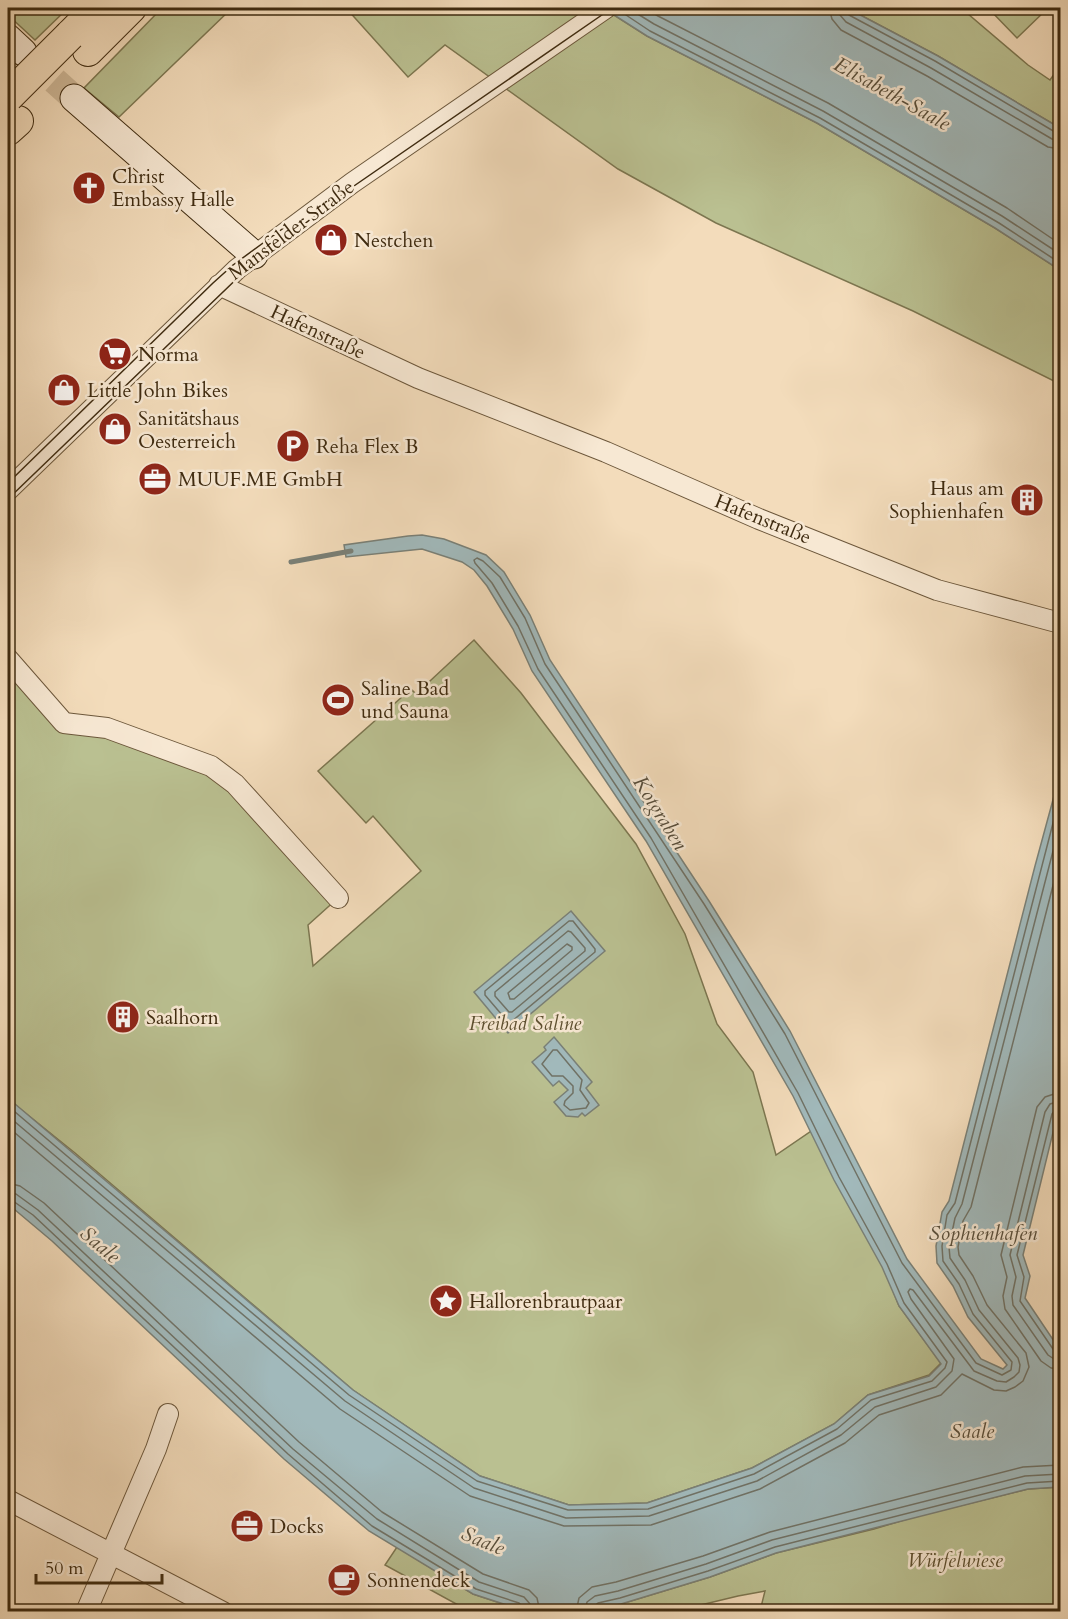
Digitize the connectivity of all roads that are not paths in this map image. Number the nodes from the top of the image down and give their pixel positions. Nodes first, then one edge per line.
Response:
1 (97, 8) edge
2 (130, 8) edge
3 (606, 8) edge
4 (79, 43) junction
5 (74, 98) tunnel mouth
6 (11, 116) edge
7 (254, 255) junction
8 (219, 285) junction
9 (8, 490) edge
10 (1060, 623) edge
11 (8, 659) edge
12 (338, 898) dead end
13 (168, 1414) dead end
14 (8, 1500) edge
15 (110, 1554) junction
16 (86, 1611) edge
17 (223, 1611) edge

1 - 4 main road
2 - 4 main road
3 - 7 street, Mansfelder Straße
4 - 6 main road, bridge
5 - 7 street
7 - 8 street, Mansfelder Straße
8 - 9 street, Mansfelder Straße
8 - 10 street, Hafenstraße
11 - 12 street
13 - 15 street
14 - 15 street
15 - 16 street
15 - 17 street

